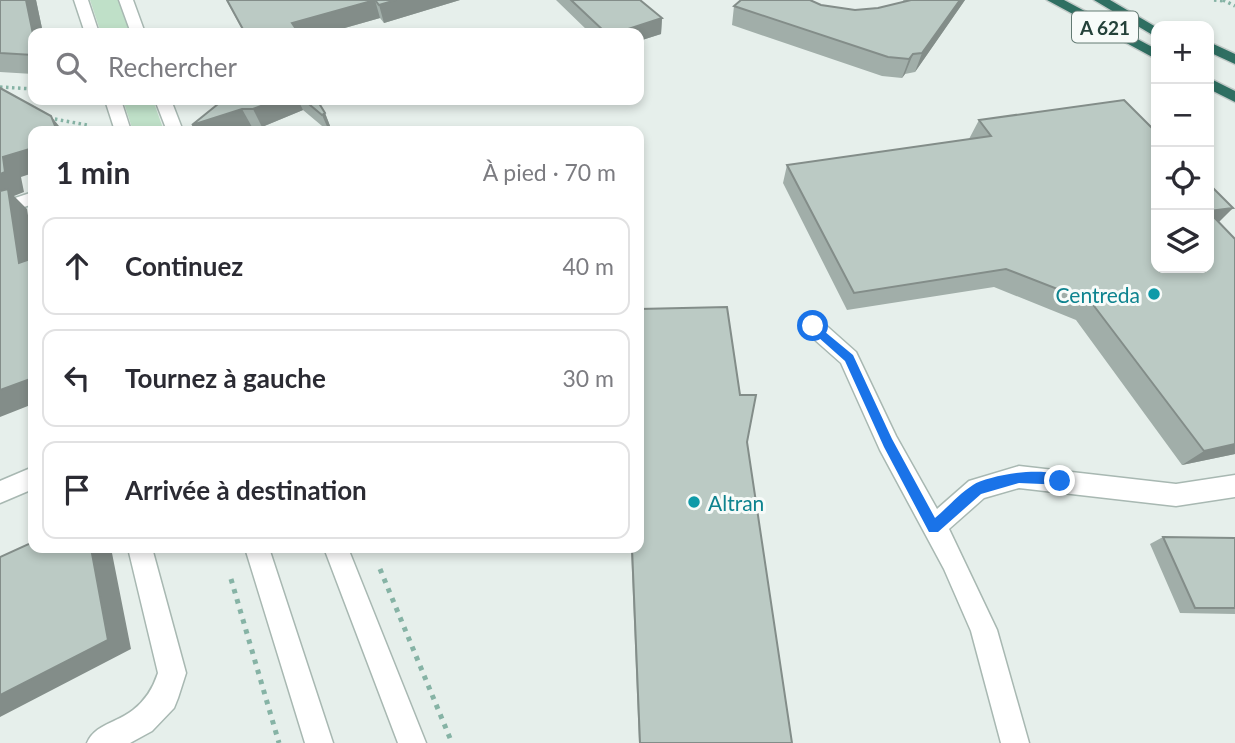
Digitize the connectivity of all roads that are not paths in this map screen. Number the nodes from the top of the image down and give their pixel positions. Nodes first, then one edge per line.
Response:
1 (81, 0) edge
2 (126, 0) edge
3 (1054, 0) edge
4 (1101, 0) edge
5 (1122, 11) junction
6 (1161, 21) edge
7 (90, 28) edge
8 (136, 28) edge
9 (1151, 30) edge
10 (1214, 49) edge
11 (1151, 52) edge
12 (1235, 60) edge
13 (1214, 64) edge
14 (1235, 74) edge
15 (1211, 84) edge
16 (1235, 97) edge
17 (115, 105) edge
18 (165, 105) edge
19 (122, 126) edge
20 (173, 126) edge
21 (28, 200) edge
22 (0, 209) edge
23 (813, 326) dead end
24 (28, 480) edge
25 (1235, 486) edge
26 (0, 492) edge
27 (933, 528) junction
28 (141, 553) edge
29 (259, 553) edge
30 (338, 553) edge
31 (102, 743) edge
32 (319, 743) edge
33 (412, 743) edge
34 (1015, 743) edge

1 - 7 street
2 - 8 street
3 - 11 highway, A 621
4 - 5 highway, A 621
5 - 6 highway
5 - 9 highway, A 621
10 - 12 highway
13 - 14 highway
15 - 16 highway
17 - 19 street
18 - 20 street
21 - 22 street
23 - 27 street
24 - 26 street
25 - 27 street
27 - 34 street
28 - 31 street
29 - 32 street
30 - 33 street

